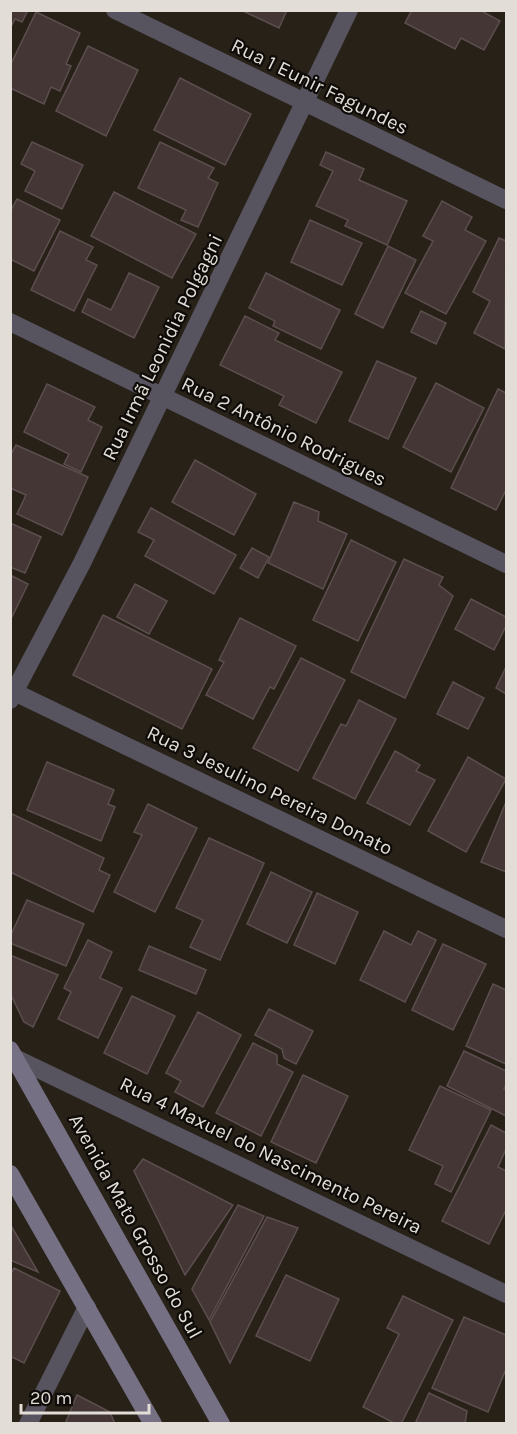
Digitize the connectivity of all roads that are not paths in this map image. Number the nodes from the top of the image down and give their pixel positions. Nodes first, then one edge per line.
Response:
1 (115, 10) edge
2 (349, 10) edge
3 (305, 104) junction
4 (507, 200) edge
5 (10, 322) edge
6 (162, 397) junction
7 (507, 564) edge
8 (12, 694) edge
9 (507, 929) edge
10 (13, 1054) edge
11 (10, 1174) edge
12 (507, 1294) edge
13 (87, 1307) junction
14 (28, 1424) edge
15 (153, 1424) edge
16 (221, 1424) edge

1 - 3 street, Rua 1 Eunir Fagundes
2 - 3 street, Rua Irmã Leonidia Polgagni
3 - 4 street, Rua 1 Eunir Fagundes
3 - 6 street, Rua Irmã Leonidia Polgagni
5 - 6 street, Rua 2 Antônio Rodrigues
6 - 7 street, Rua 2 Antônio Rodrigues
6 - 8 street, Rua Irmã Leonidia Polgagni
8 - 9 street, Rua 3 Jesulino Pereira Donato
10 - 12 street, Rua 4 Maxuel do Nascimento Pereira
10 - 16 main road, Avenida Mato Grosso do Sul
11 - 13 main road
13 - 14 street
13 - 15 main road

